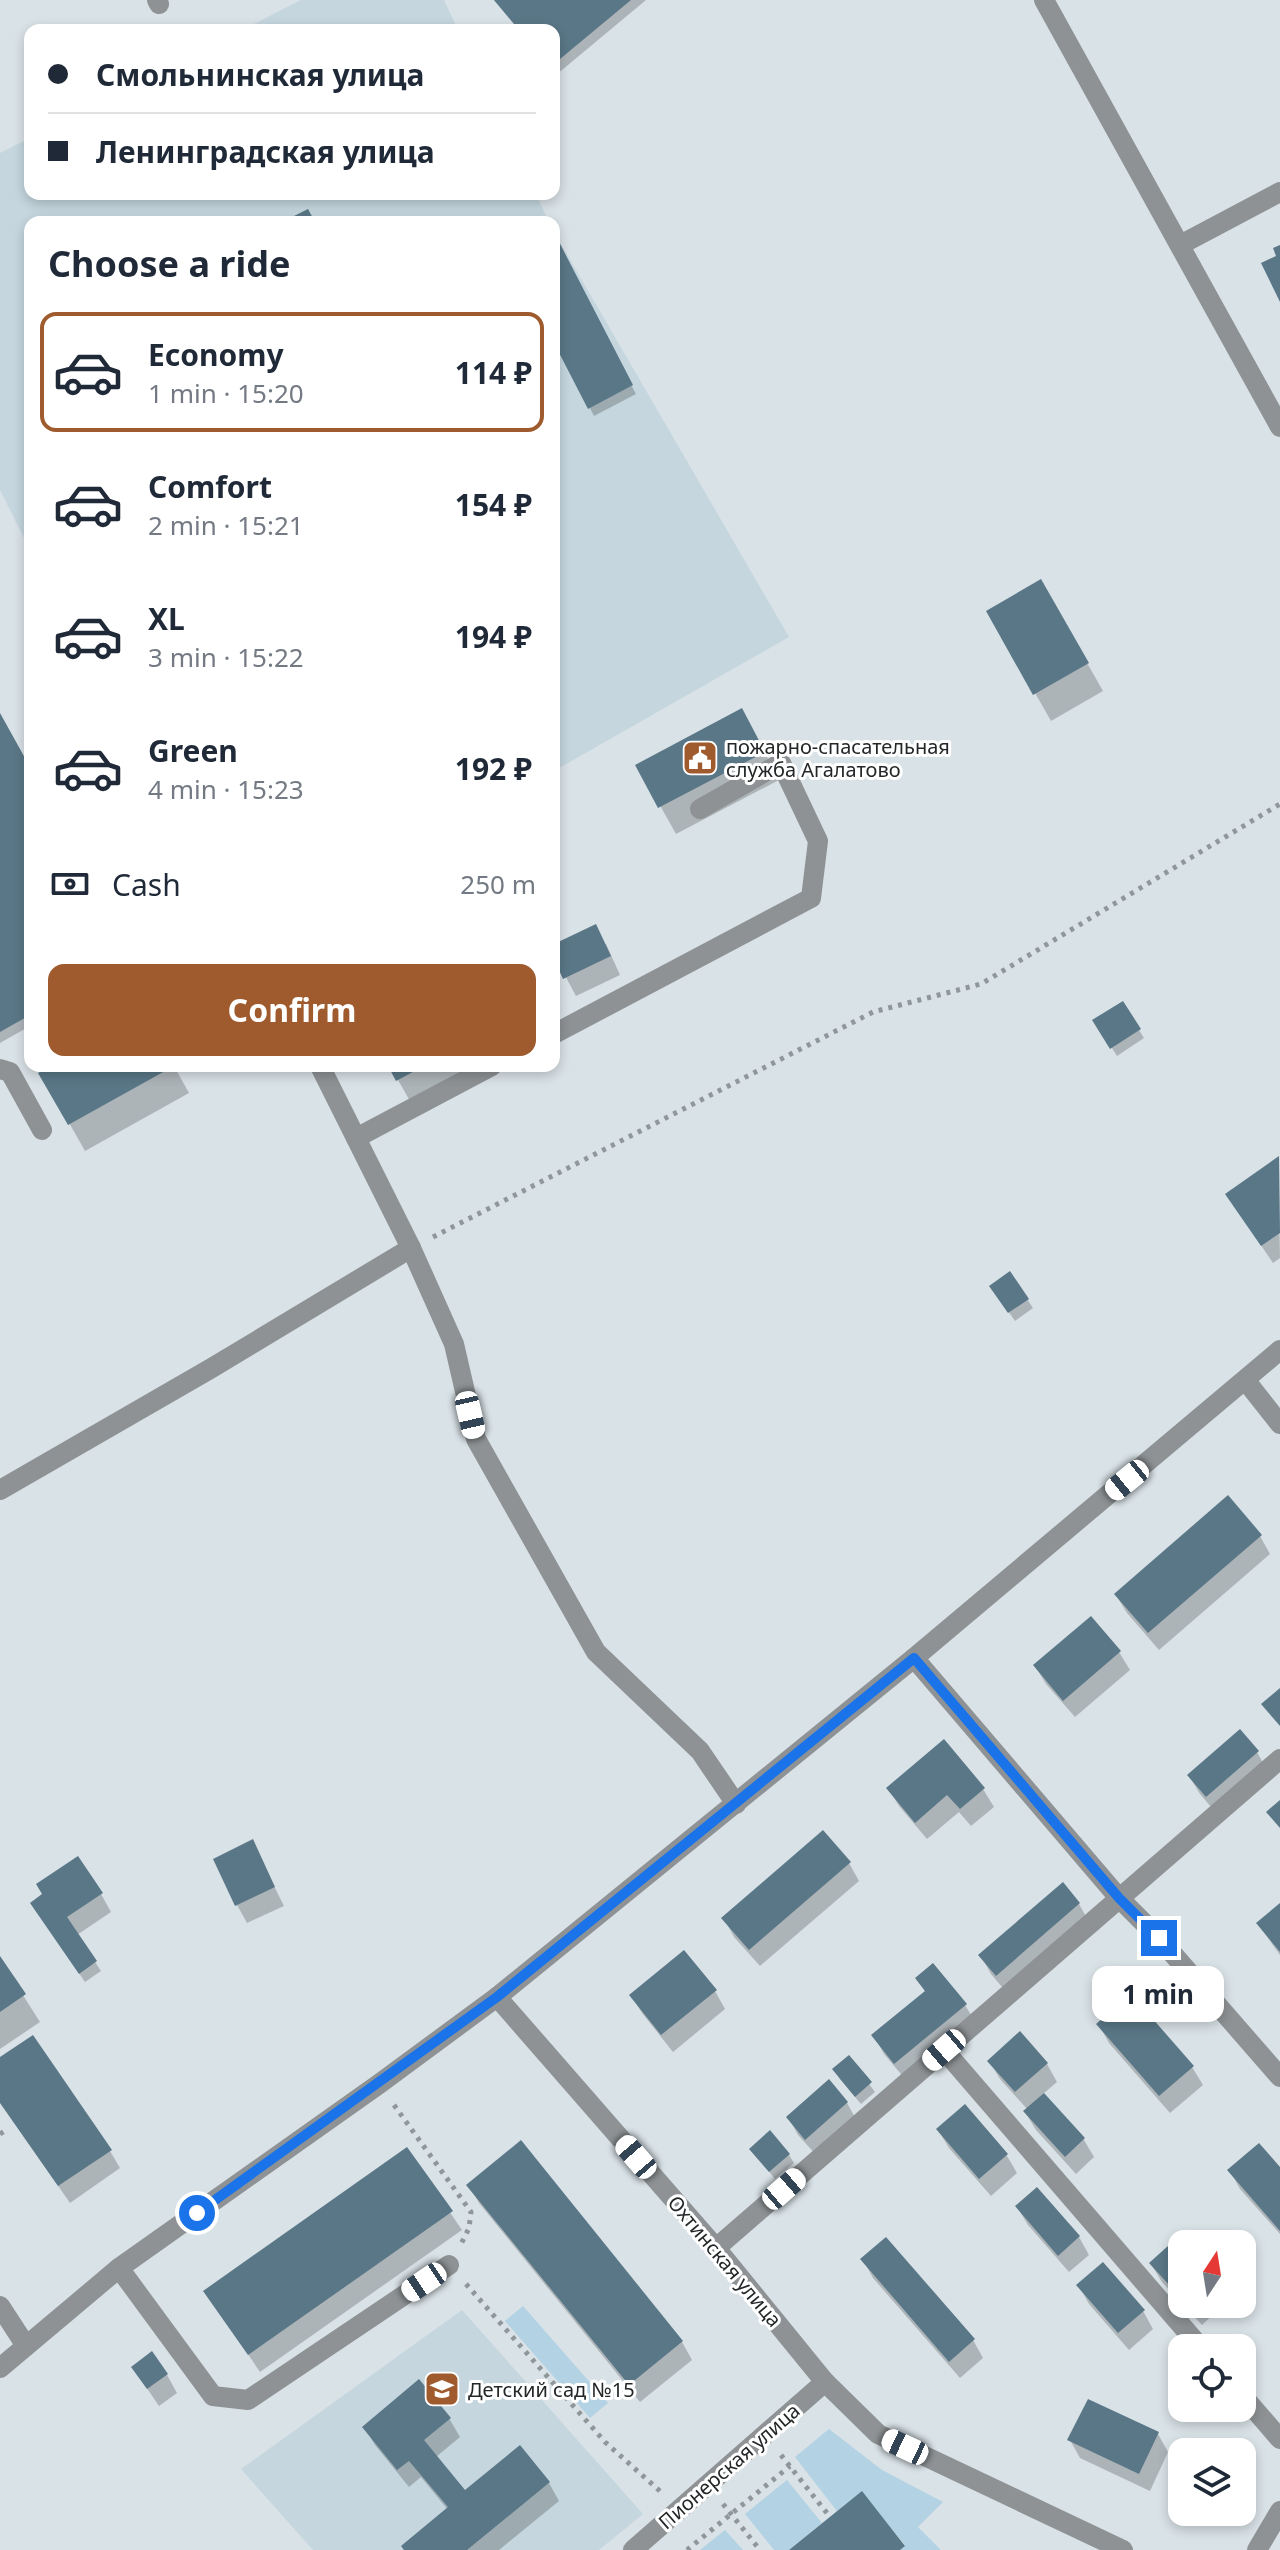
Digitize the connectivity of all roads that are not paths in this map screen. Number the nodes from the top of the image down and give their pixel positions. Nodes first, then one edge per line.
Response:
1 (1044, 0) edge
2 (1280, 192) edge
3 (1180, 245) junction
4 (1280, 427) edge
5 (700, 809) dead end
6 (560, 1031) edge
7 (0, 1069) edge
8 (323, 1072) edge
9 (481, 1072) edge
10 (42, 1130) dead end
11 (356, 1138) junction
12 (411, 1248) junction
13 (1280, 1350) edge
14 (1246, 1381) junction
15 (1280, 1424) edge
16 (0, 1490) edge
17 (914, 1658) junction
18 (1280, 1759) edge
19 (736, 1804) junction
20 (1119, 1898) junction
21 (497, 1997) junction
22 (944, 2050) junction
23 (1280, 2077) edge
24 (716, 2248) junction
25 (449, 2265) road end
26 (119, 2268) junction
27 (0, 2306) edge
28 (1189, 2334) edge
29 (26, 2346) junction
30 (0, 2368) edge
31 (825, 2382) junction
32 (1256, 2411) edge
33 (1280, 2439) edge
34 (1280, 2511) edge
35 (633, 2550) edge
36 (1123, 2550) edge
37 (1257, 2550) edge

1 - 3 street
2 - 3 street
3 - 4 street
5 - 6 street
7 - 10 street
8 - 11 street
9 - 11 street
11 - 12 street
12 - 16 street
12 - 19 street
13 - 14 street
14 - 15 street
14 - 17 street
17 - 19 street
17 - 20 street
18 - 20 street
19 - 21 street
20 - 22 street
20 - 23 street
21 - 24 street, Охтинская улица
21 - 26 street
22 - 24 street
22 - 28 street
24 - 31 street, Охтинская улица
25 - 26 street
26 - 29 street
27 - 29 street
29 - 30 street
31 - 35 street, Пионерская улица
31 - 36 street, Охтинская улица
32 - 33 street
34 - 37 street

